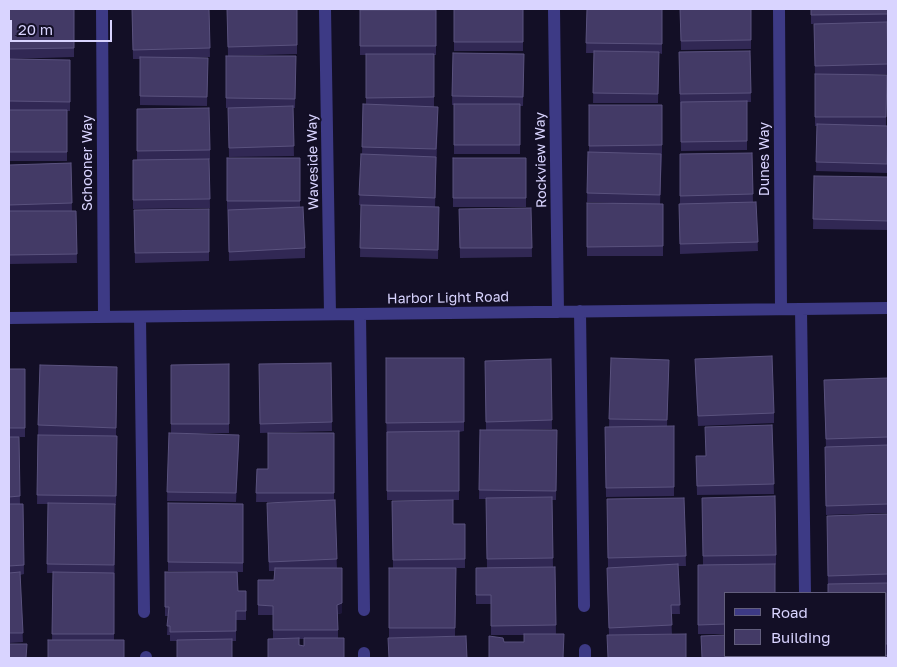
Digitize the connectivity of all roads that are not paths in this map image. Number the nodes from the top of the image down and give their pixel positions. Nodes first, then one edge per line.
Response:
1 (102, 9) edge
2 (325, 9) edge
3 (554, 9) edge
4 (779, 9) edge
5 (888, 308) edge
6 (781, 309) junction
7 (802, 309) junction
8 (580, 311) junction
9 (558, 312) junction
10 (330, 314) junction
11 (360, 314) junction
12 (104, 317) junction
13 (140, 317) junction
14 (9, 318) edge
15 (805, 592) edge
16 (584, 606) dead end
17 (364, 610) dead end
18 (144, 612) dead end

1 - 12 street, Schooner Way
2 - 10 street, Waveside Way
3 - 9 street, Rockview Way
4 - 6 street, Dunes Way
5 - 7 street, Harbor Light Road
6 - 7 street, Harbor Light Road
6 - 8 street, Harbor Light Road
7 - 15 street
8 - 9 street, Harbor Light Road
8 - 16 street
9 - 11 street, Harbor Light Road
10 - 11 street, Harbor Light Road
10 - 13 street, Harbor Light Road
11 - 17 street
12 - 13 street, Harbor Light Road
12 - 14 street, Harbor Light Road
13 - 18 street

